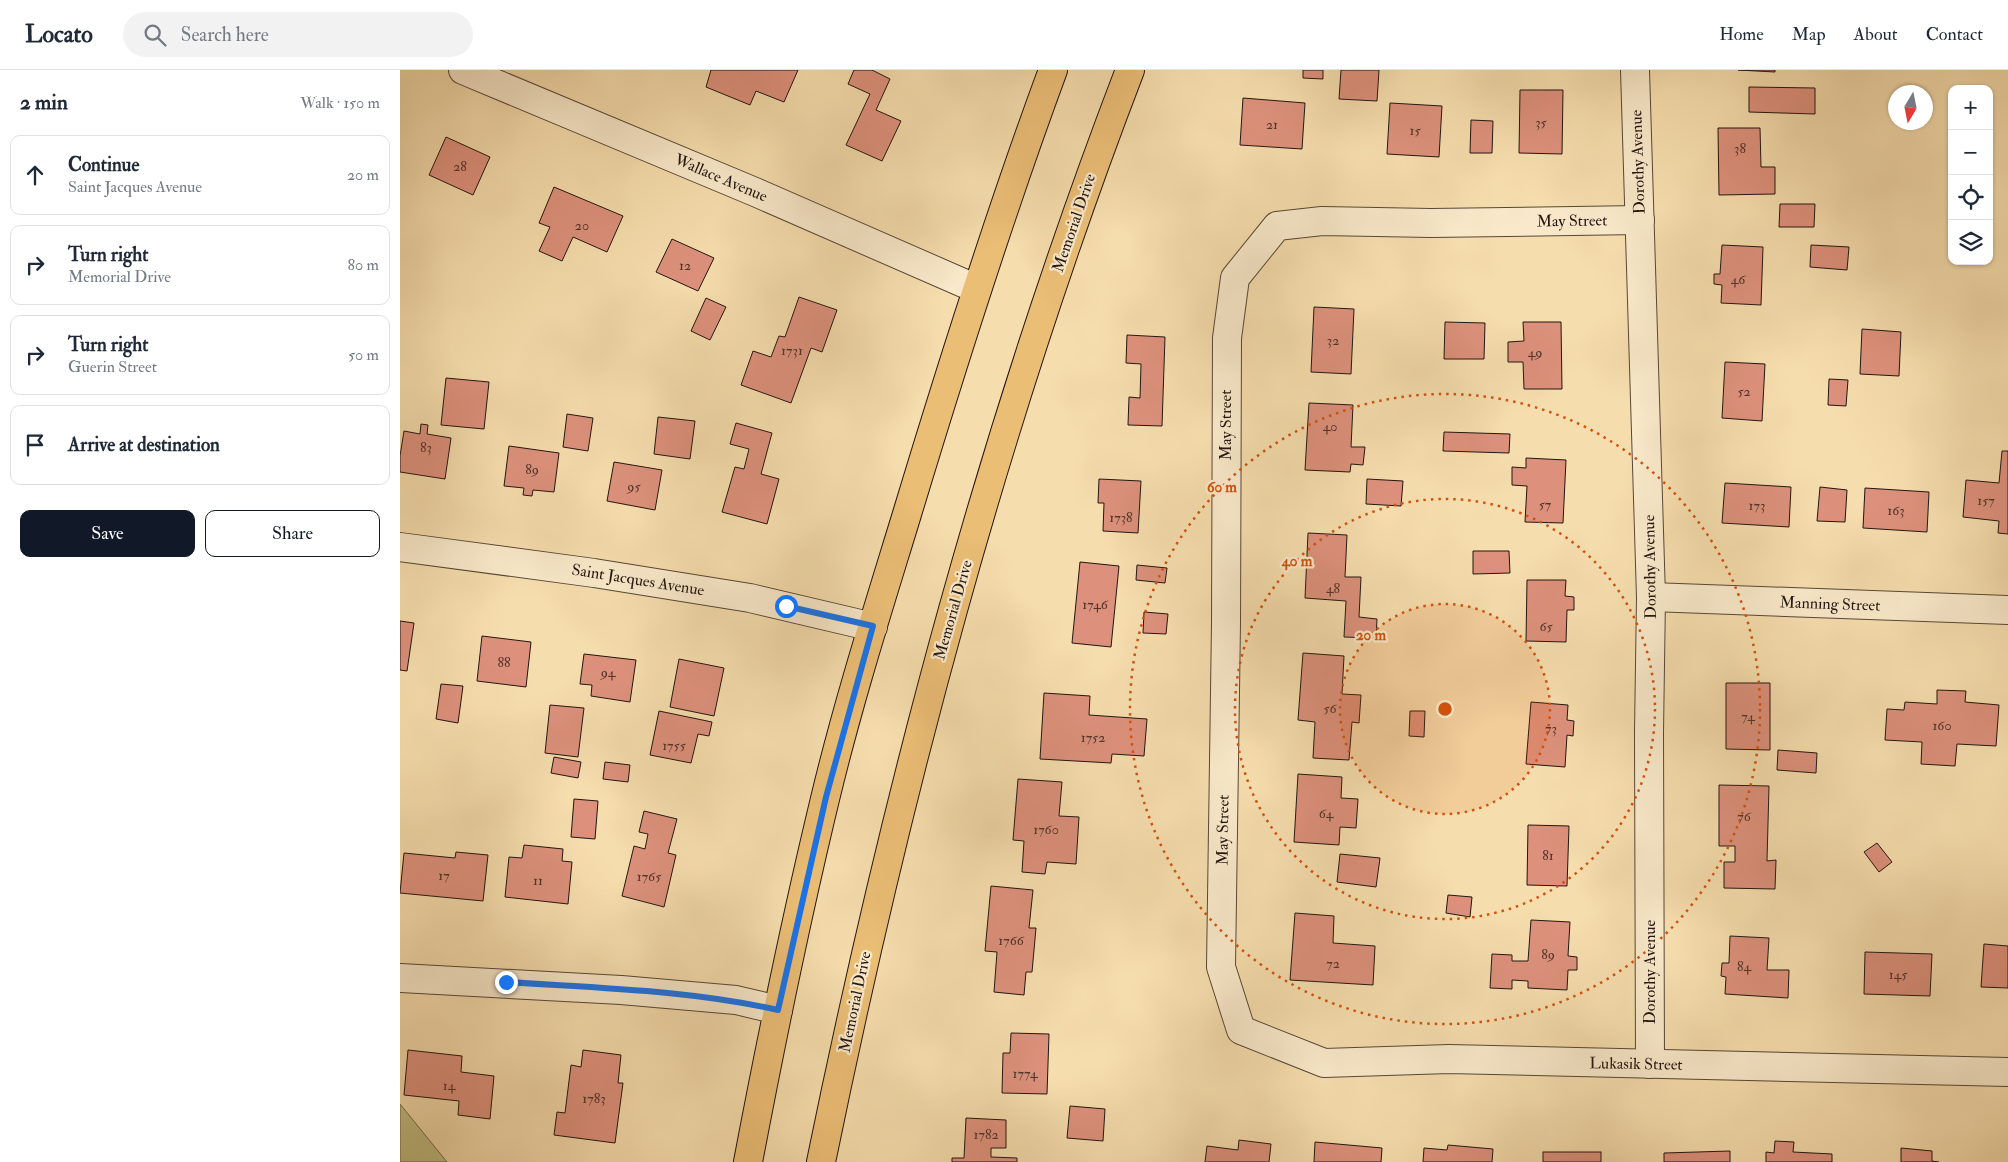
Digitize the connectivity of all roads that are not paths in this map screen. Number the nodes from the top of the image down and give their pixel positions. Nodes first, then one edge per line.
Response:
1 (463, 70) edge
2 (1053, 70) edge
3 (1130, 70) edge
4 (1635, 70) edge
5 (1640, 220) junction
6 (977, 289) junction
7 (400, 547) edge
8 (1651, 597) junction
9 (2008, 610) edge
10 (873, 626) junction
11 (400, 978) edge
12 (778, 1010) junction
13 (1269, 1041) joint
14 (1650, 1064) junction
15 (2008, 1072) edge
16 (748, 1162) edge
17 (821, 1162) edge

1 - 6 street, Wallace Avenue
2 - 6 main road
3 - 17 main road, Memorial Drive
4 - 5 street, Dorothy Avenue
5 - 8 street, Dorothy Avenue
5 - 13 street, May Street
6 - 10 main road
7 - 10 street, Saint Jacques Avenue
8 - 9 street, Manning Street
8 - 14 street, Dorothy Avenue
10 - 12 main road
11 - 12 street
12 - 16 main road
13 - 14 street, Lukasik Street
14 - 15 street, Lukasik Street

